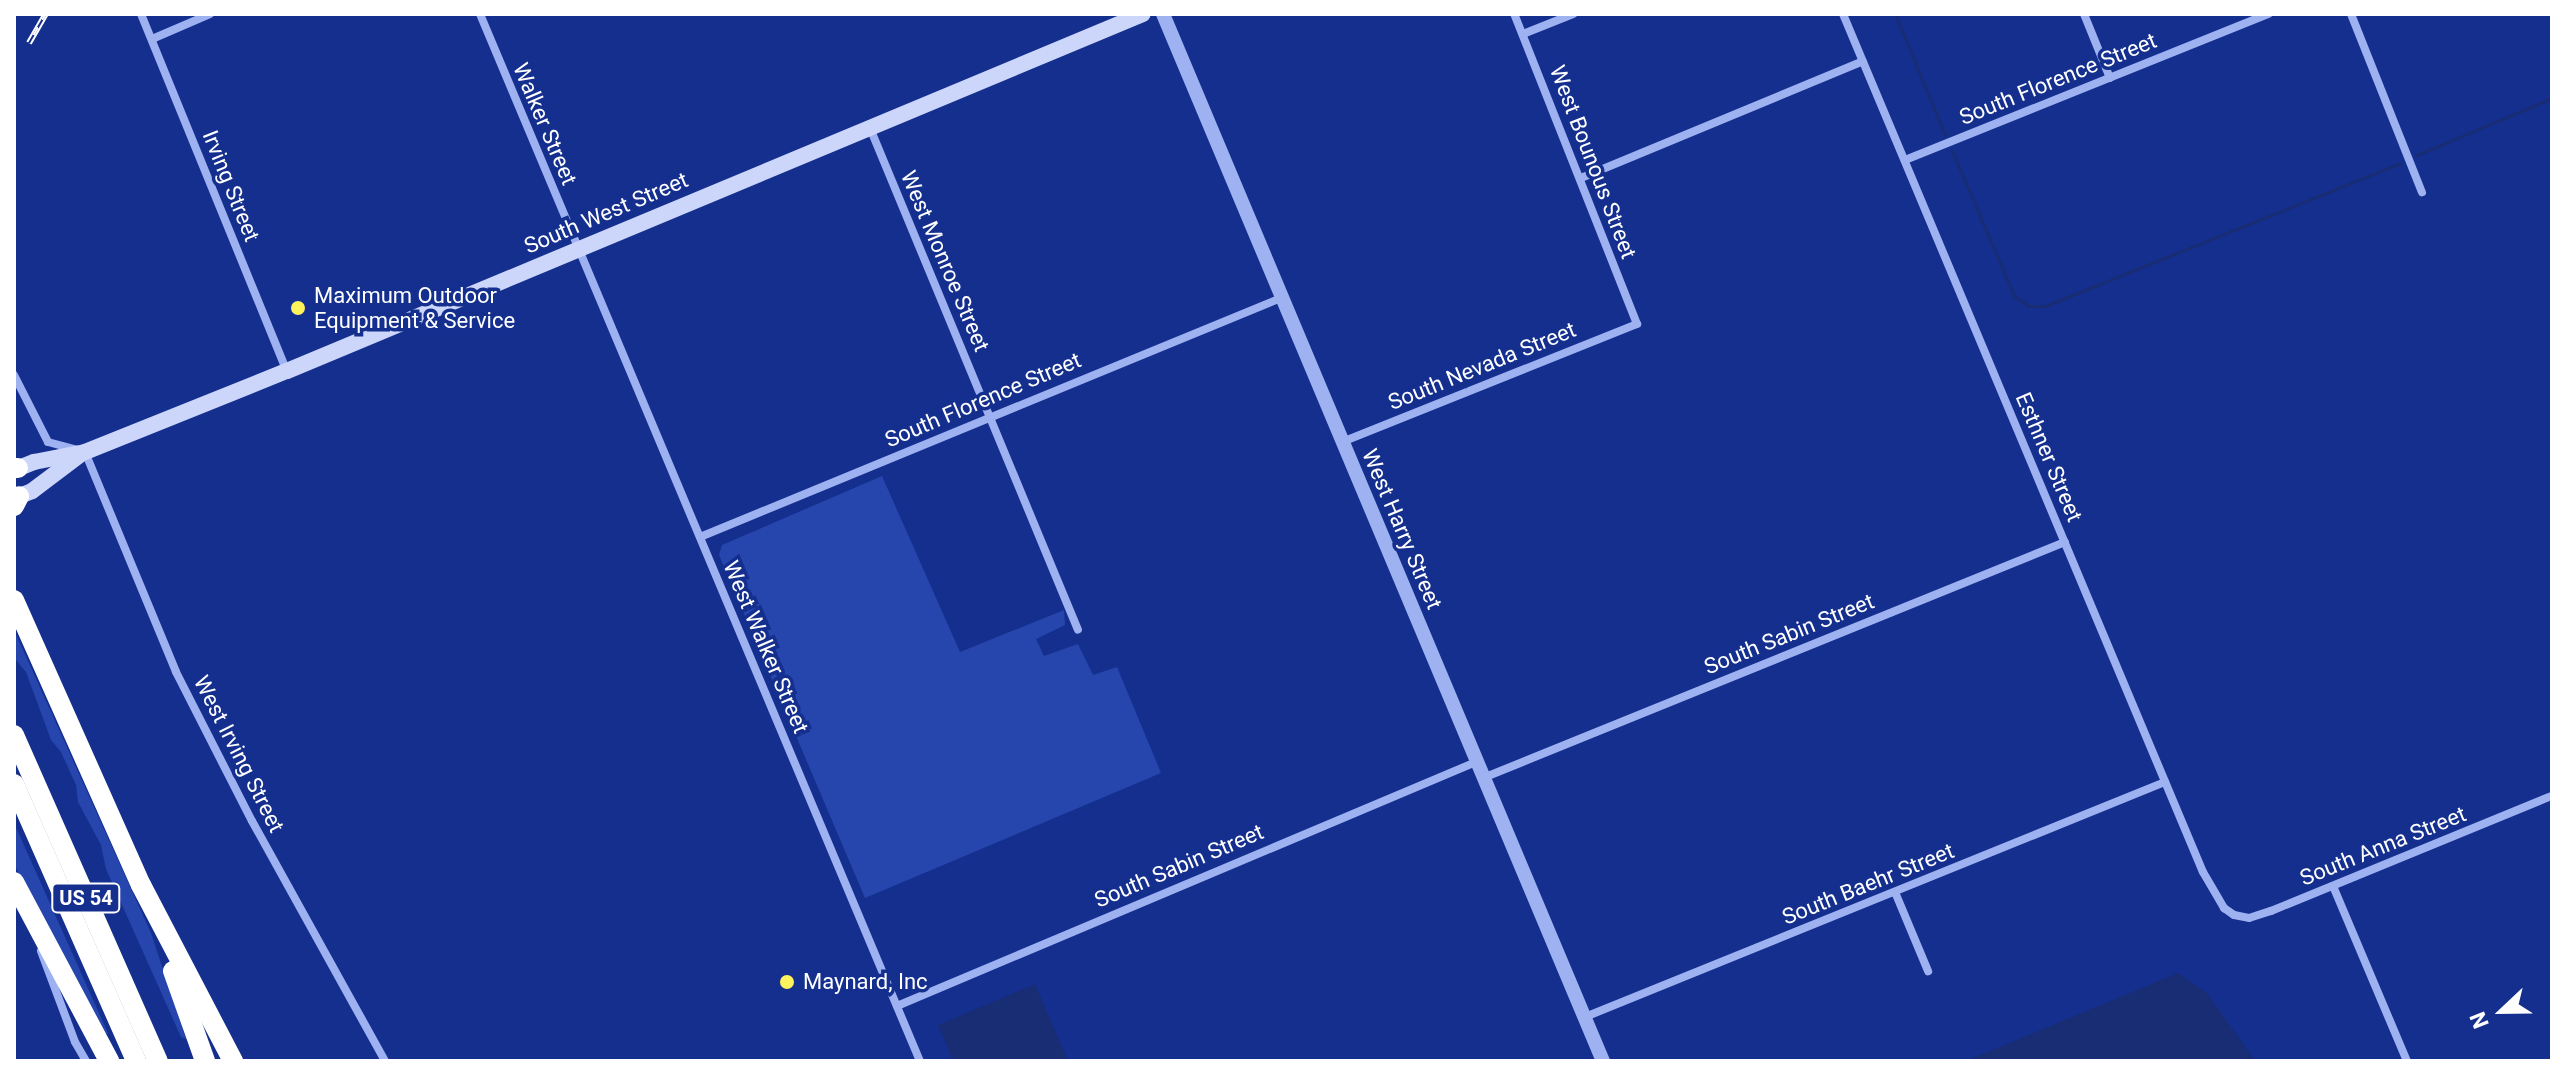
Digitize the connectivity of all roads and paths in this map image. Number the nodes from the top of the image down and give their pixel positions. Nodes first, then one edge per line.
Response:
1 (141, 14) edge
2 (210, 14) edge
3 (480, 14) edge
4 (1143, 14) edge
5 (1163, 14) edge
6 (1514, 14) edge
7 (1573, 14) edge
8 (1843, 14) edge
9 (2084, 14) edge
10 (2269, 14) edge
11 (2351, 14) edge
12 (1523, 34) junction
13 (152, 39) junction
14 (1863, 61) junction
15 (2110, 78) junction
16 (870, 128) junction
17 (1905, 160) junction
18 (1581, 178) junction
19 (2422, 192) dead end
20 (578, 249) junction
21 (1281, 298) junction
22 (1637, 324) joint
23 (287, 371) junction
24 (14, 375) edge
25 (990, 417) junction
26 (1342, 442) junction
27 (85, 452) junction
28 (15, 469) edge
29 (16, 500) edge
30 (700, 537) junction
31 (2065, 542) junction
32 (15, 599) edge
33 (1078, 630) dead end
34 (14, 735) edge
35 (1476, 762) junction
36 (1483, 778) junction
37 (2165, 782) junction
38 (14, 784) edge
39 (37, 786) junction
40 (2552, 796) edge
41 (141, 885) junction
42 (2333, 886) junction
43 (17, 888) edge
44 (1895, 892) junction
45 (2227, 910) joint
46 (1928, 971) dead end
47 (897, 1006) junction
48 (1585, 1017) junction
49 (75, 1042) junction
50 (78, 1061) edge
51 (86, 1061) edge
52 (109, 1061) edge
53 (136, 1061) edge
54 (158, 1061) edge
55 (170, 1061) edge
56 (205, 1061) edge
57 (233, 1061) edge
58 (385, 1061) edge
59 (920, 1061) edge
60 (1603, 1061) edge
61 (2407, 1061) edge

1 - 13 street, Irving Street
2 - 13 street
3 - 20 street, Walker Street
4 - 16 main road, South West Street
5 - 21 street, West Harry Street
6 - 12 street, West Bounous Street
7 - 12 street
8 - 14 street, Esthner Street
9 - 15 street
10 - 15 street, South Florence Street
11 - 19 street
12 - 18 street, West Bounous Street
13 - 23 street, Irving Street
14 - 17 street, Esthner Street
14 - 18 street
15 - 17 street, South Florence Street
16 - 20 main road, South West Street
16 - 25 street, West Monroe Street
17 - 31 street, Esthner Street
18 - 22 street, West Bounous Street
20 - 23 main road, South West Street
20 - 30 street, West Walker Street
21 - 25 street, South Florence Street
21 - 26 street, West Harry Street
22 - 26 street, South Nevada Street
23 - 27 main road, South West Street
24 - 27 street
25 - 30 street, South Florence Street
25 - 33 street, West Monroe Street
26 - 35 street, West Harry Street
27 - 28 main road, South West Street
27 - 29 main road, South West Street
27 - 58 street, West Irving Street
30 - 47 street, West Walker Street
31 - 36 street, South Sabin Street
31 - 37 street, Esthner Street
32 - 41 highway
34 - 39 highway, US 54
35 - 36 street, West Harry Street
35 - 47 street, South Sabin Street
36 - 48 street, West Harry Street
37 - 44 street, South Baehr Street
37 - 45 street, Esthner Street
38 - 53 highway, US 54
39 - 54 highway, US 54
39 - 55 highway
40 - 42 street, South Anna Street
41 - 56 highway
41 - 57 highway
42 - 45 street, South Anna Street
42 - 61 street
43 - 49 street
43 - 52 highway
44 - 46 street
44 - 48 street, South Baehr Street
47 - 59 street, West Walker Street
48 - 60 street, West Harry Street
49 - 50 street
49 - 51 street

